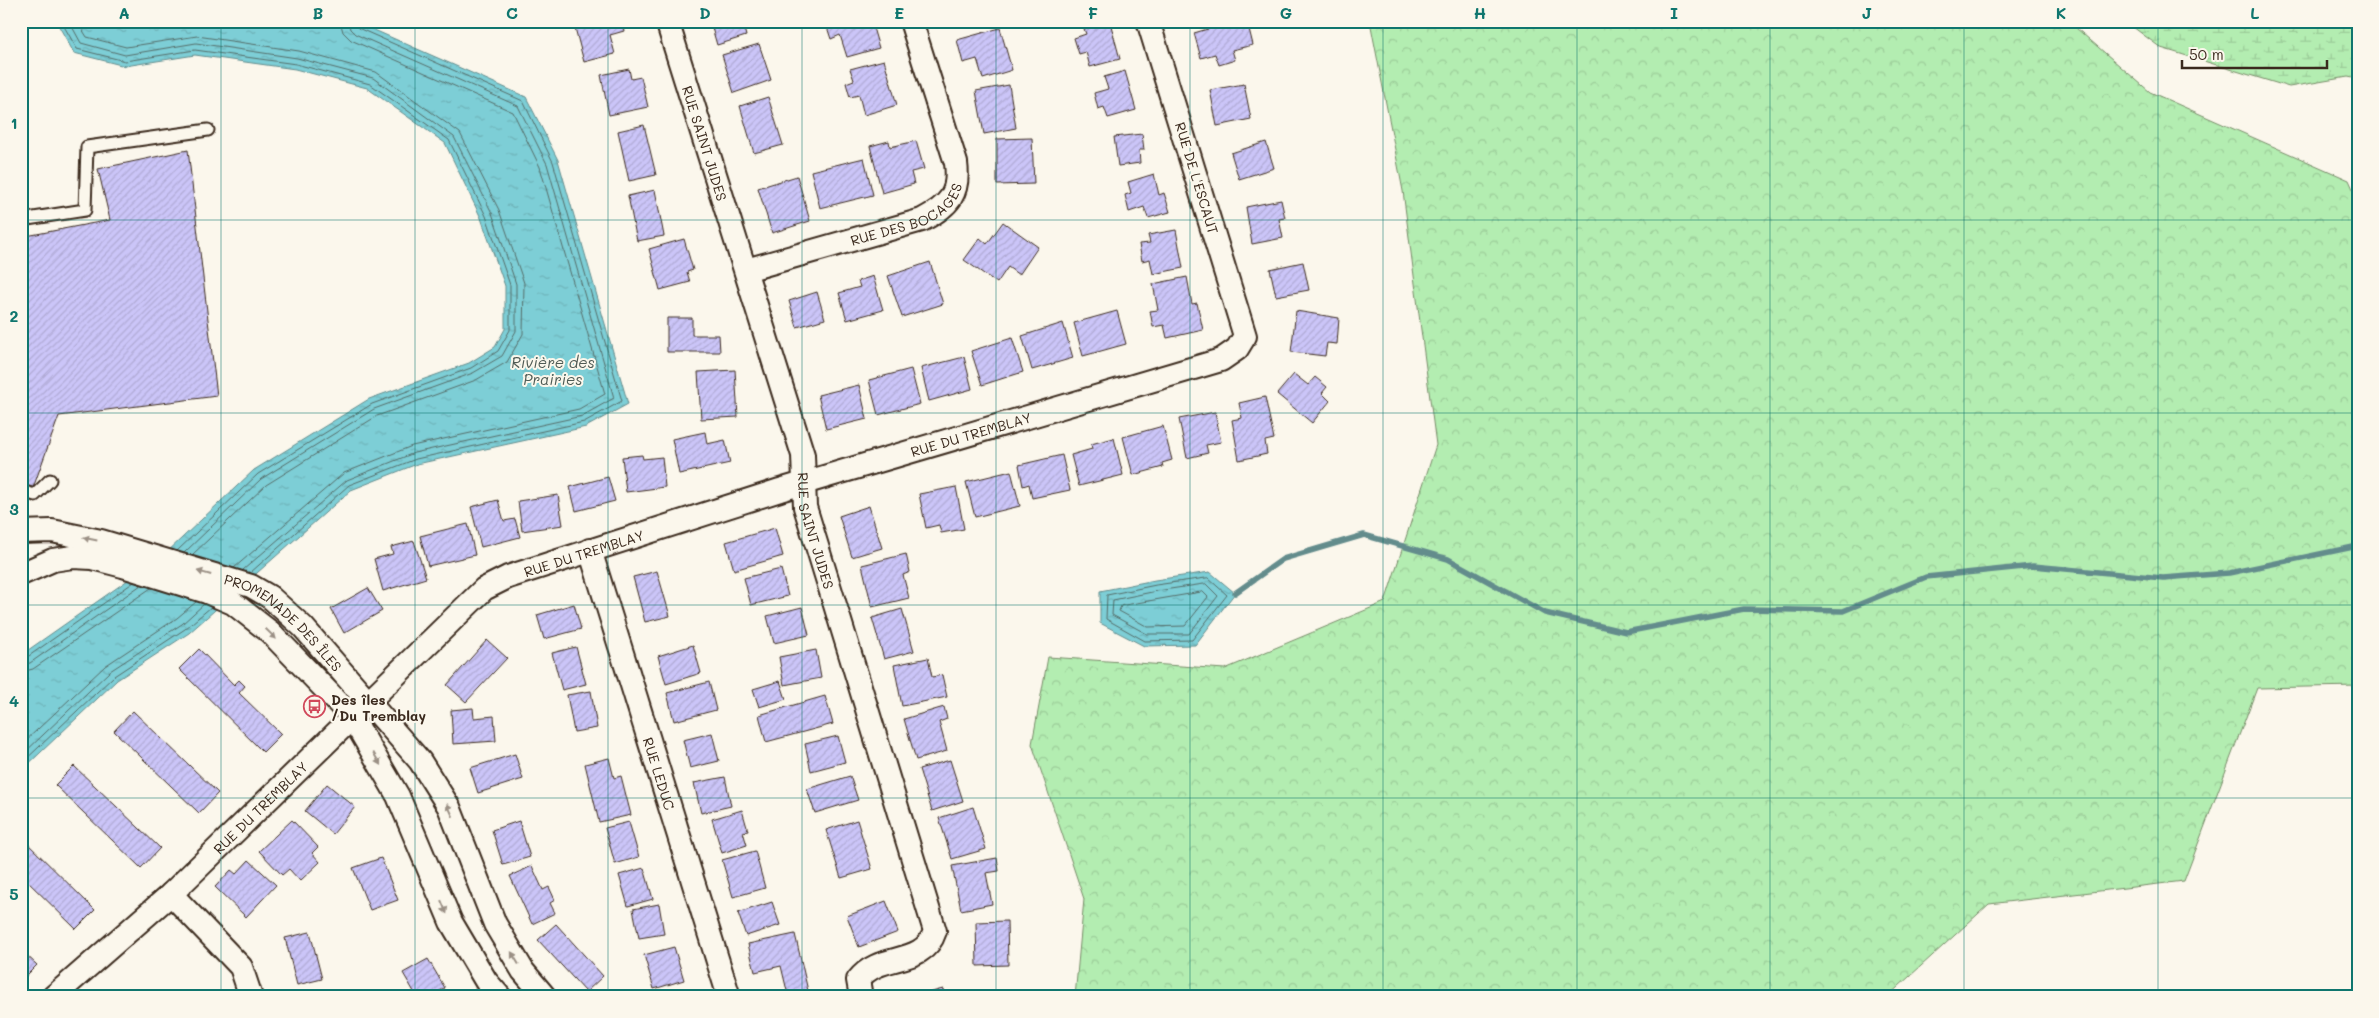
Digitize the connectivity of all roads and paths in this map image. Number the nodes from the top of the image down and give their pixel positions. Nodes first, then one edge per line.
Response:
1 (667, 21) edge
2 (911, 21) edge
3 (1148, 21) edge
4 (208, 130) dead end
5 (21, 220) edge
6 (746, 270) junction
7 (1245, 336) joint
8 (50, 480) dead end
9 (804, 483) junction
10 (21, 492) edge
11 (21, 532) edge
12 (590, 550) junction
13 (130, 559) junction
14 (21, 574) edge
15 (369, 700) junction
16 (352, 717) junction
17 (171, 894) junction
18 (53, 997) edge
19 (251, 997) edge
20 (500, 997) edge
21 (545, 997) edge
22 (729, 997) edge
23 (861, 997) edge

1 - 6 street, RUE SAINT JUDES
2 - 6 street, RUE DES BOCAGES
3 - 7 street, RUE DE L'ESCAUT
4 - 5 lane
6 - 9 street, RUE SAINT JUDES
7 - 9 street, RUE DU TREMBLAY
8 - 10 lane
9 - 12 street, RUE DU TREMBLAY
9 - 23 street, RUE SAINT JUDES
13 -> 11 street, PROMENADE DES ÎLES
12 - 15 street, RUE DU TREMBLAY
12 - 22 street, RUE LEDUC
13 - 14 street, PROMENADE DES ÎLES
15 -> 13 street, PROMENADE DES ÎLES
13 -> 16 street, PROMENADE DES ÎLES
15 - 16 street, RUE DU TREMBLAY
21 -> 15 street, PROMENADE DES ÎLES
16 - 17 street, RUE DU TREMBLAY
16 -> 20 street, PROMENADE DES ÎLES
17 - 18 street, RUE DU TREMBLAY
17 - 19 street

